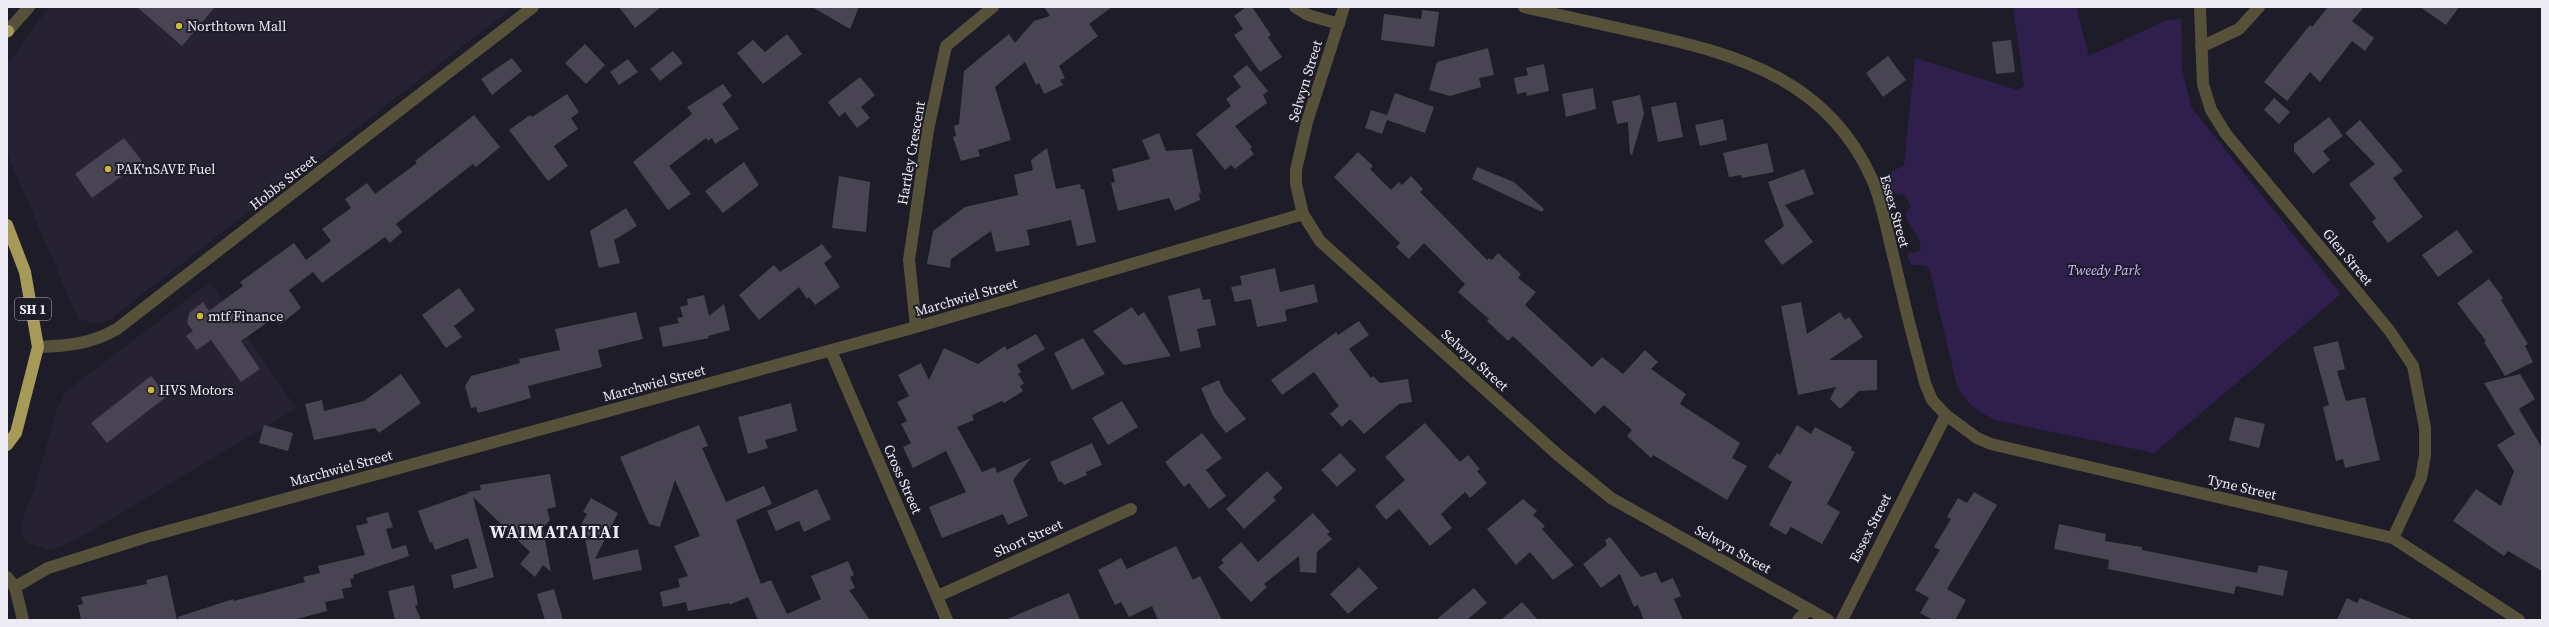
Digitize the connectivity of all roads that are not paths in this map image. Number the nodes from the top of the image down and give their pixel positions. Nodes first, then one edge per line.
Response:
1 (29, 7) edge
2 (533, 7) edge
3 (993, 7) edge
4 (1295, 7) edge
5 (1344, 7) edge
6 (1524, 7) edge
7 (2200, 7) edge
8 (2259, 7) edge
9 (1339, 24) junction
10 (7, 31) edge
11 (2201, 47) junction
12 (1303, 214) junction
13 (7, 225) edge
14 (916, 327) junction
15 (38, 347) junction
16 (831, 351) junction
17 (1946, 415) junction
18 (7, 445) edge
19 (1131, 509) dead end
20 (2393, 538) junction
21 (7, 577) edge
22 (15, 587) junction
23 (938, 596) junction
24 (1809, 609) junction
25 (23, 620) edge
26 (947, 620) edge
27 (1798, 620) edge
28 (1828, 620) edge
29 (1842, 620) edge
30 (2519, 620) edge

1 - 10 street
2 - 15 street, Hobbs Street
3 - 14 street, Hartley Crescent
4 - 9 street
5 - 9 street, Selwyn Street
6 - 17 street, Essex Street
7 - 11 street, Glen Street
8 - 11 street
9 - 12 street, Selwyn Street
11 - 20 street, Glen Street
12 - 14 street, Marchwiel Street
12 - 24 street, Selwyn Street
13 - 15 highway, SH 1
14 - 16 street, Marchwiel Street
15 - 18 highway, SH 1
16 - 22 street, Marchwiel Street
16 - 23 street, Cross Street
17 - 20 street, Tyne Street
17 - 29 street, Essex Street
19 - 23 street, Short Street
20 - 30 street, Tyne Street
21 - 22 street
22 - 25 street
23 - 26 street, Cross Street
24 - 27 street
24 - 28 street, Selwyn Street

